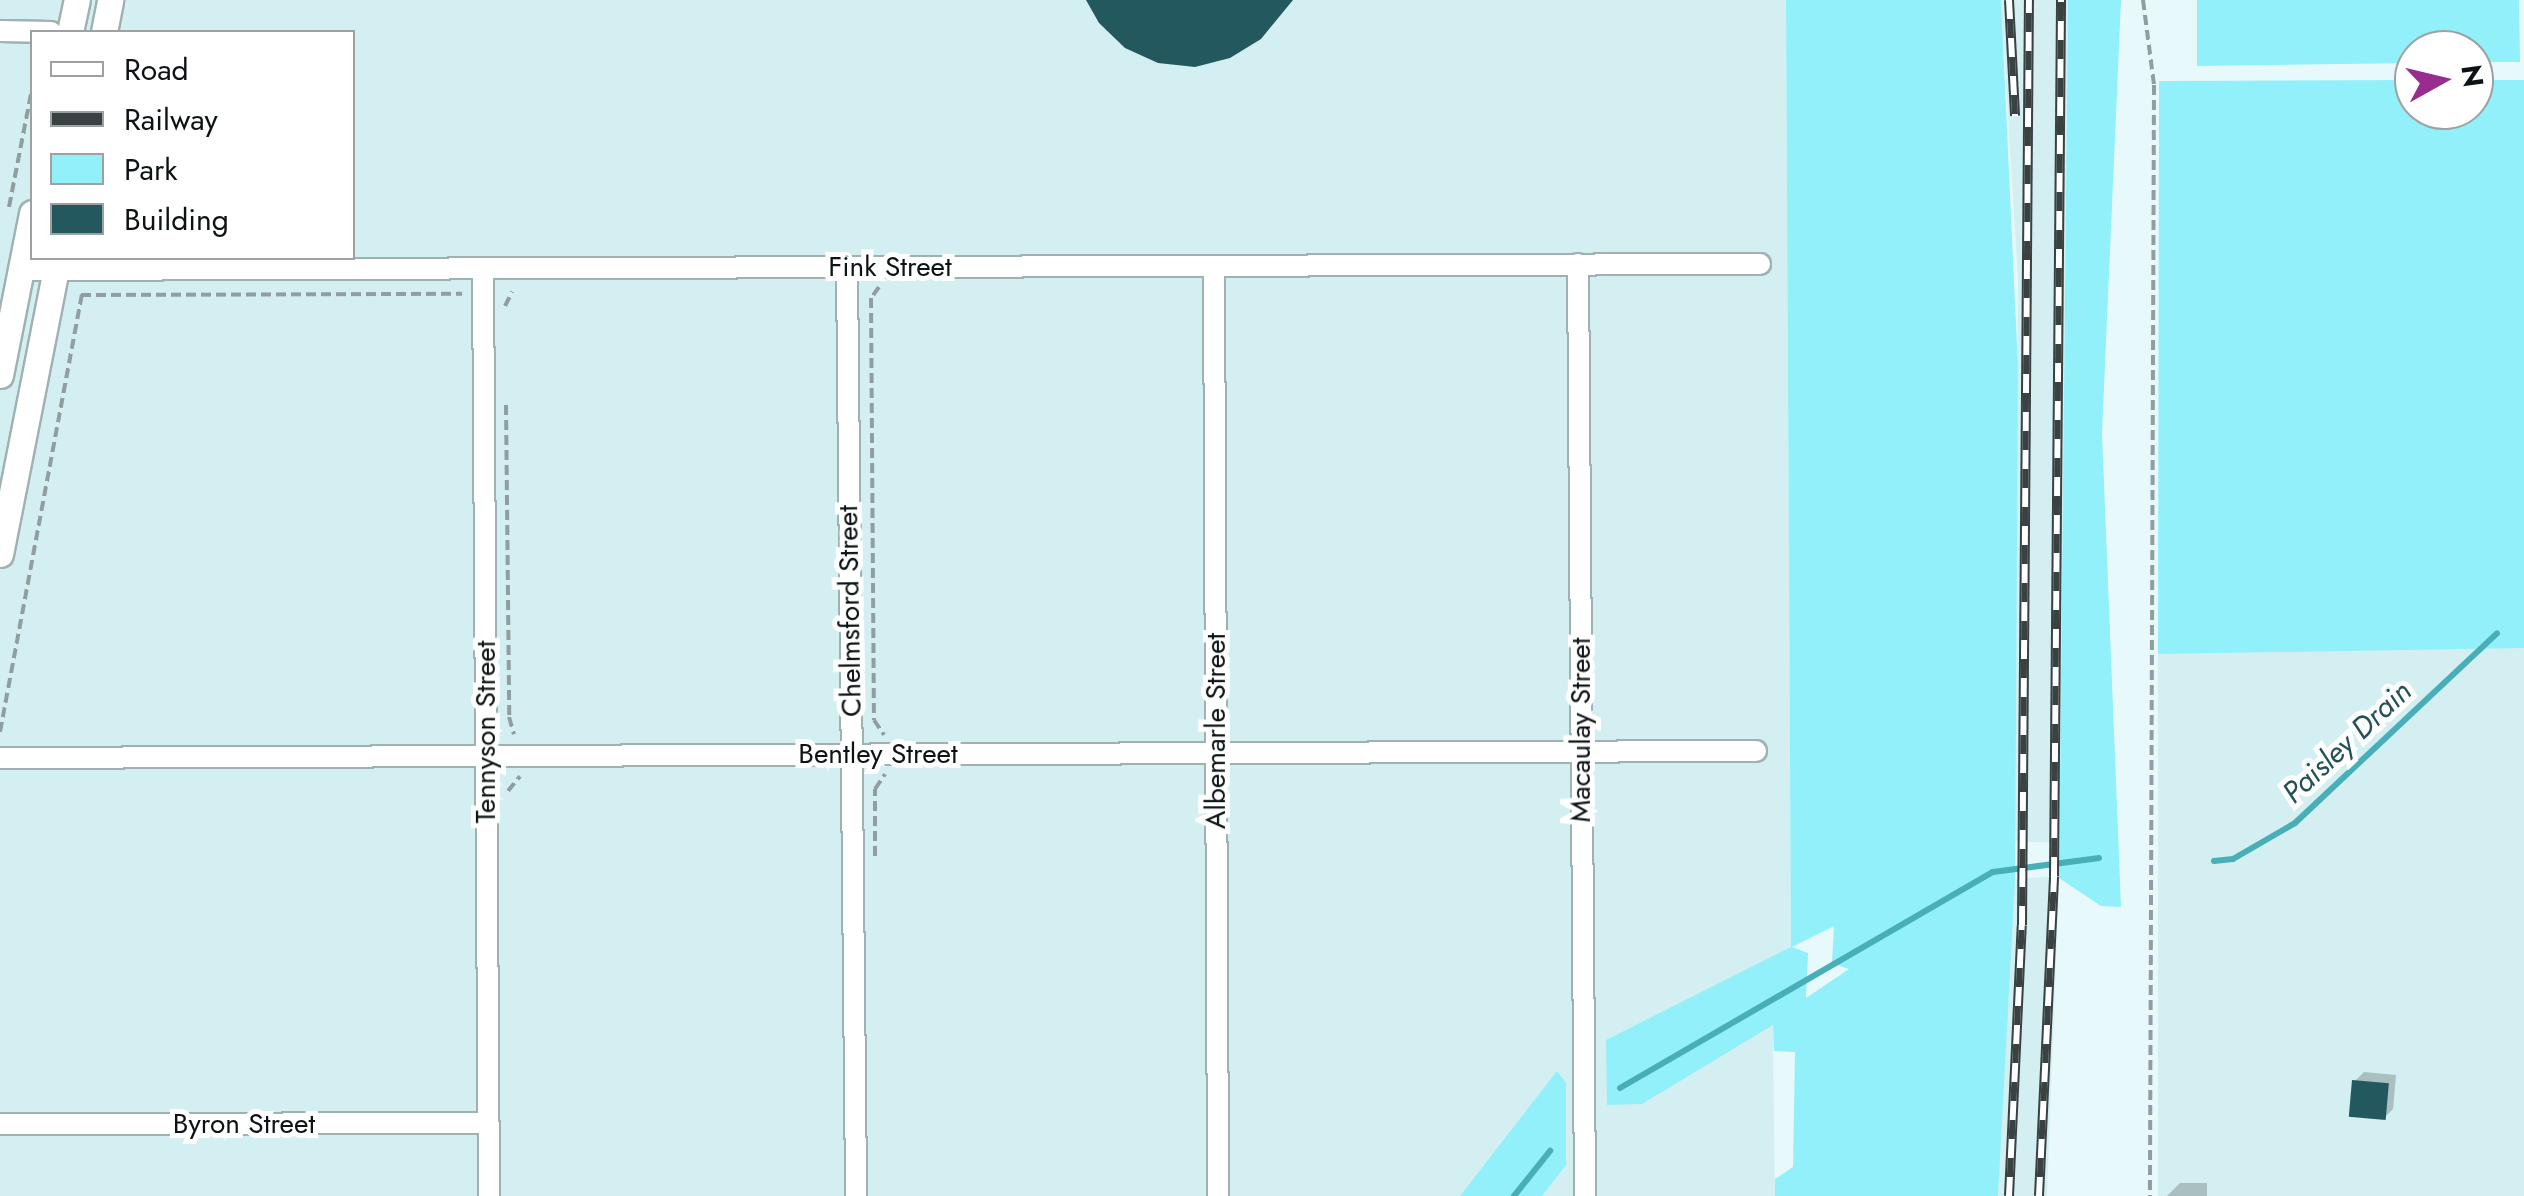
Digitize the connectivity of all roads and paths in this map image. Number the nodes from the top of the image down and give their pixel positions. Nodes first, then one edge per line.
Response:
1 (77, 0) edge
2 (110, 0) edge
3 (2144, 0) edge
4 (70, 30) edge
5 (104, 30) edge
6 (0, 31) edge
7 (30, 32) edge
8 (30, 99) edge
9 (6, 219) dead end
10 (30, 222) edge
11 (57, 264) edge
12 (1578, 264) junction
13 (1760, 264) dead end
14 (1214, 266) junction
15 (484, 268) junction
16 (20, 270) junction
17 (86, 270) junction
18 (847, 276) junction
19 (520, 286) dead end
20 (881, 286) junction
21 (891, 286) dead end
22 (512, 292) junction
23 (484, 294) junction
24 (82, 295) junction
25 (506, 324) dead end
26 (0, 375) edge
27 (506, 403) dead end
28 (0, 554) edge
29 (0, 732) edge
30 (892, 737) dead end
31 (522, 739) dead end
32 (1756, 751) dead end
33 (1581, 752) junction
34 (852, 754) junction
35 (1216, 754) junction
36 (486, 756) junction
37 (0, 758) edge
38 (896, 771) dead end
39 (526, 774) dead end
40 (508, 792) dead end
41 (875, 865) dead end
42 (0, 1124) edge
43 (487, 1124) junction
44 (489, 1196) edge
45 (856, 1196) edge
46 (1218, 1196) edge
47 (1585, 1196) edge
48 (2150, 1196) edge

1 - 4 main road
2 - 5 main road
3 - 48 path
6 - 7 street
8 - 9 path
10 - 16 main road
11 - 16 street, Fink Street
11 - 17 street, Fink Street
11 - 28 main road
12 - 13 street, Fink Street
12 - 14 street, Fink Street
12 - 33 street, Macaulay Street
14 - 18 street, Fink Street
14 - 35 street, Albemarle Street
15 - 17 street, Fink Street
15 - 18 street, Fink Street
15 - 23 street, Tennyson Street
16 - 26 main road
17 - 24 path
18 - 20 path
18 - 34 street, Chelmsford Street
19 - 22 path
20 - 21 path
20 - 30 path
22 - 23 path
22 - 25 path
23 - 24 path
23 - 36 street, Tennyson Street
24 - 29 path
27 - 31 path
32 - 33 street, Bentley Street
33 - 35 street, Bentley Street
33 - 47 street, Macaulay Street
34 - 35 street, Bentley Street
34 - 36 street, Bentley Street
34 - 45 street, Chelmsford Street
35 - 46 street, Albemarle Street
36 - 37 street, Bentley Street
36 - 43 street, Tennyson Street
38 - 41 path
39 - 40 path
42 - 43 street, Byron Street
43 - 44 street, Tennyson Street

